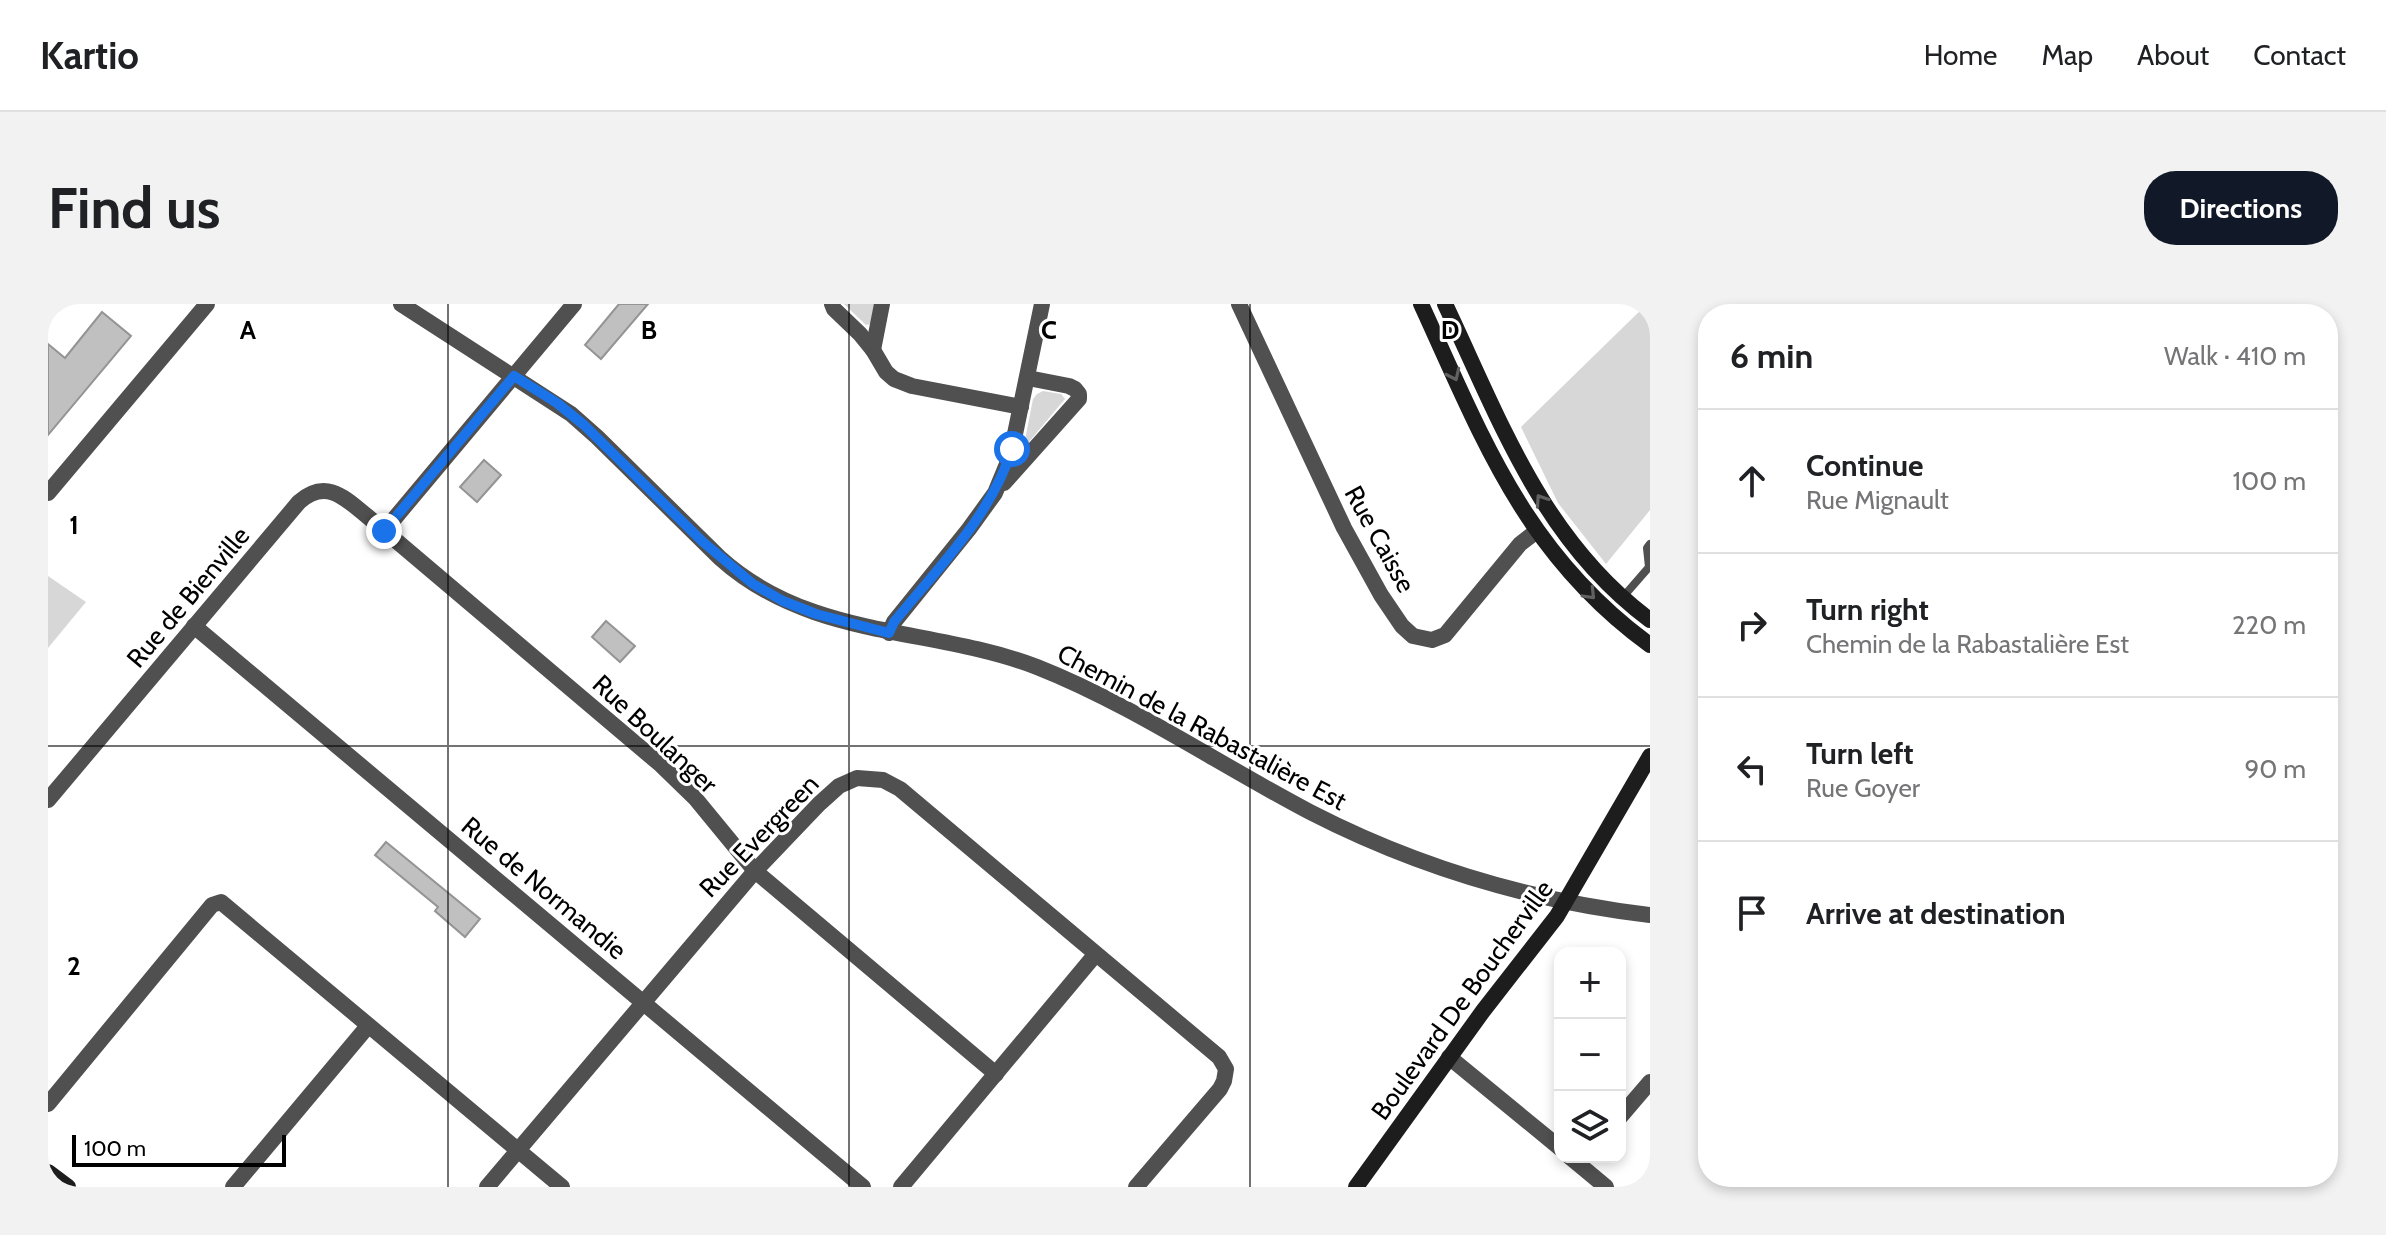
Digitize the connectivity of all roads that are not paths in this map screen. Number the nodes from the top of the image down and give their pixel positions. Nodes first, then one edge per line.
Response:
1 (207, 304) edge
2 (401, 304) edge
3 (574, 304) edge
4 (832, 304) edge
5 (882, 304) edge
6 (1042, 304) edge
7 (1239, 304) edge
8 (1421, 304) edge
9 (1445, 304) edge
10 (873, 350) junction
11 (514, 376) junction
12 (1028, 378) junction
13 (1021, 407) junction
14 (48, 493) edge
15 (995, 493) junction
16 (384, 531) junction
17 (1537, 531) junction
18 (1649, 546) edge
19 (1623, 597) junction
20 (1650, 620) edge
21 (194, 626) junction
22 (889, 633) junction
23 (1650, 645) edge
24 (1650, 756) edge
25 (48, 800) edge
26 (755, 871) junction
27 (1565, 902) junction
28 (1650, 915) edge
29 (1095, 955) junction
30 (642, 1002) junction
31 (368, 1026) junction
32 (1449, 1057) junction
33 (996, 1074) junction
34 (1650, 1082) edge
35 (48, 1104) edge
36 (1626, 1110) edge
37 (1554, 1143) edge
38 (517, 1151) junction
39 (1582, 1163) edge
40 (48, 1172) edge
41 (68, 1187) edge
42 (233, 1187) edge
43 (487, 1187) edge
44 (562, 1187) edge
45 (863, 1187) edge
46 (901, 1187) edge
47 (1136, 1187) edge
48 (1356, 1187) edge
49 (1606, 1187) edge

1 - 14 street
2 - 11 street, Chemin de la Rabastalière Est
3 - 11 street
4 - 10 street
5 - 10 street
6 - 12 street
7 - 17 street, Rue Caisse
8 -> 17 street
19 -> 9 street
10 - 13 street
11 - 16 street
11 - 22 street, Chemin de la Rabastalière Est
12 - 13 street
12 - 15 street
13 - 15 street
15 - 22 street
16 - 21 street, Rue de Bienville
16 - 26 street, Rue Boulanger
17 -> 23 street
18 - 19 lane
19 - 20 street
21 - 25 street, Rue de Bienville
21 - 30 street, Rue de Normandie
22 - 27 street, Chemin de la Rabastalière Est
24 - 27 street, Boulevard De Boucherville
26 - 29 street, Rue Evergreen
26 - 30 street, Rue Evergreen
26 - 33 street, Rue Boulanger
27 - 28 street, Chemin de la Rabastalière Est
27 - 32 street, Boulevard De Boucherville
29 - 33 street
29 - 47 street, Rue Evergreen
30 - 38 street, Rue Evergreen
30 - 45 street, Rue de Normandie
31 - 35 street
31 - 38 street
31 - 42 street
32 - 37 street
32 - 48 street, Boulevard De Boucherville
33 - 46 street
34 - 36 street
38 - 43 street, Rue Evergreen
38 - 44 street
39 - 49 street
40 - 41 street

